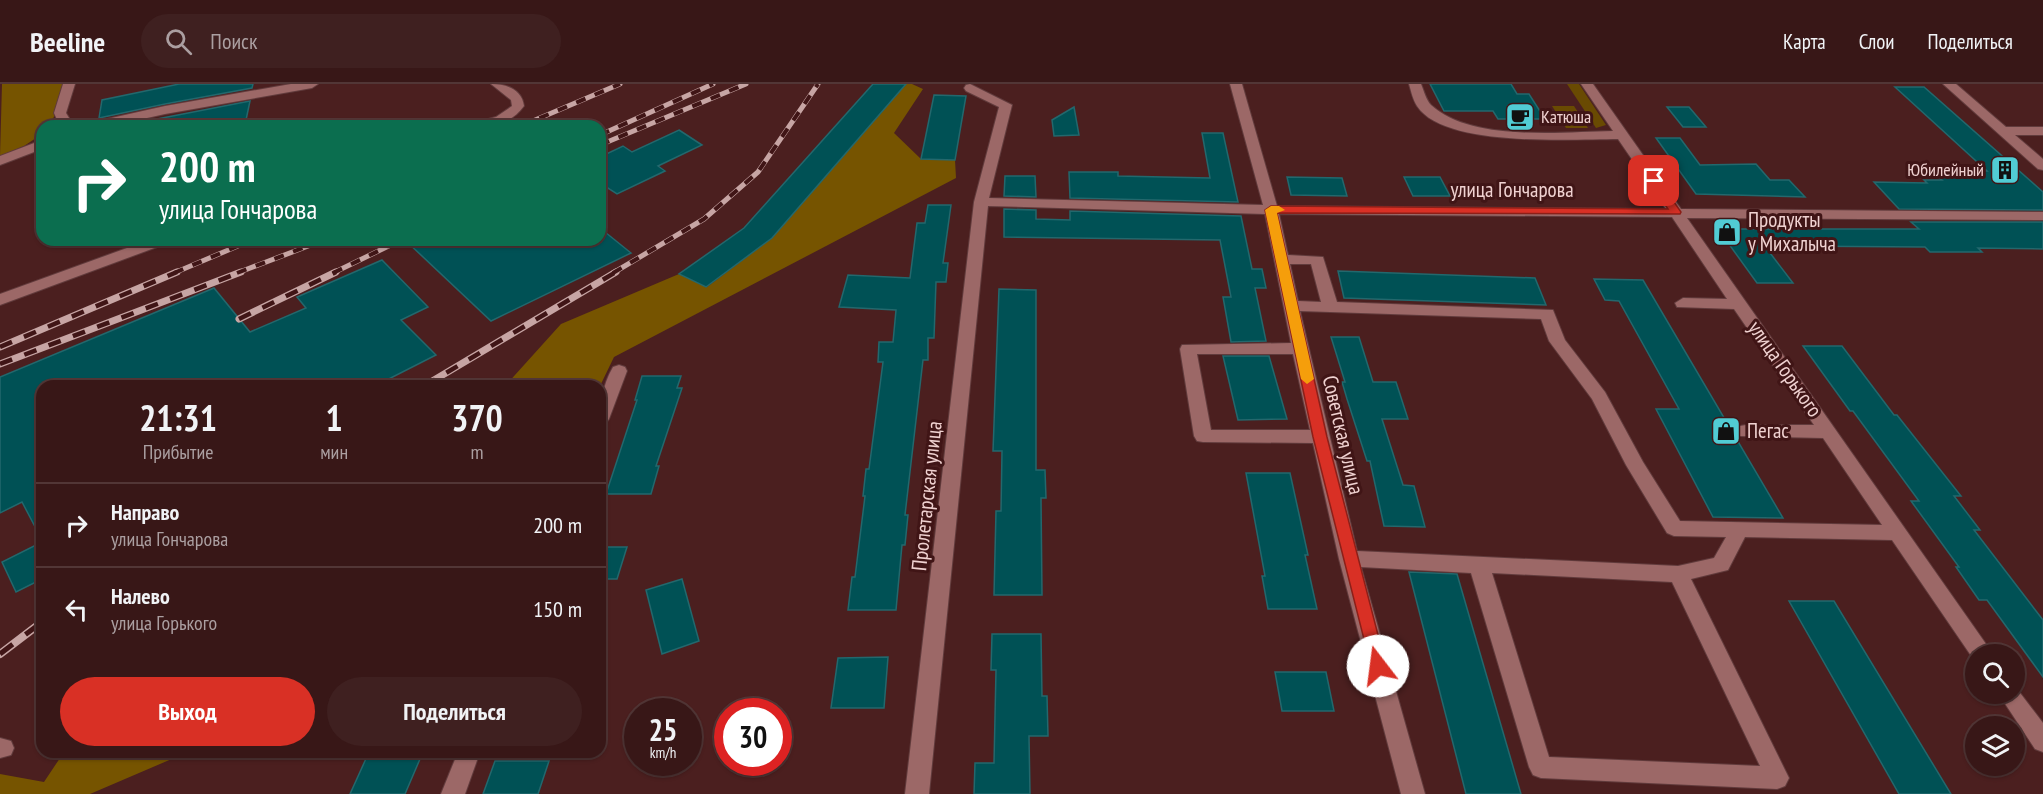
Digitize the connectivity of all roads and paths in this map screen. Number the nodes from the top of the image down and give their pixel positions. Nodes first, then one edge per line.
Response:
1 (69, 84) edge
2 (312, 84) edge
3 (497, 84) edge
4 (1236, 84) edge
5 (1415, 84) edge
6 (1587, 84) edge
7 (1949, 84) edge
8 (289, 86) edge
9 (970, 87) dead end
10 (64, 120) edge
11 (121, 120) edge
12 (496, 120) edge
13 (2003, 131) junction
14 (2043, 131) edge
15 (1623, 135) junction
16 (36, 146) edge
17 (0, 161) edge
18 (2043, 166) edge
19 (981, 202) junction
20 (1271, 210) junction
21 (1676, 212) junction
22 (2043, 216) edge
23 (147, 246) edge
24 (1281, 259) junction
25 (0, 300) edge
26 (1683, 303) dead end
27 (1739, 304) junction
28 (1291, 306) junction
29 (1330, 307) junction
30 (1300, 348) junction
31 (619, 371) dead end
32 (606, 404) edge
33 (1746, 431) dead end
34 (1828, 432) junction
35 (1320, 437) junction
36 (1740, 530) junction
37 (1898, 533) junction
38 (1349, 559) junction
39 (1479, 565) junction
40 (1678, 574) junction
41 (1975, 644) edge
42 (2017, 704) edge
43 (2043, 742) edge
44 (467, 758) edge
45 (453, 794) edge
46 (917, 794) edge
47 (1413, 794) edge

1 - 10 street
2 - 8 street
3 - 12 street
4 - 20 street, Советская улица
5 - 15 street
6 - 15 street, улица Горького
7 - 13 street
8 - 11 street
9 - 19 street, Пролетарская улица
13 - 14 street
13 - 18 street
15 - 21 street, улица Горького
16 - 17 street
19 - 20 street, улица Гончарова
19 - 46 street, Пролетарская улица
20 - 21 street, улица Гончарова
20 - 24 street, Советская улица
21 - 22 street, улица Гончарова
21 - 27 street, улица Горького
23 - 25 street
24 - 28 street, Советская улица
24 - 29 street
26 - 27 street
27 - 34 street, улица Горького
28 - 29 street
28 - 30 street, Советская улица
29 - 36 street
30 - 35 street, Советская улица
30 - 35 street
31 - 32 street
33 - 34 street
34 - 37 street, улица Горького
35 - 38 street, Советская улица
36 - 37 street
36 - 40 street
37 - 41 street, улица Горького
38 - 39 street
38 - 47 street, Советская улица
39 - 40 street
39 - 40 street
42 - 43 street
44 - 45 street

